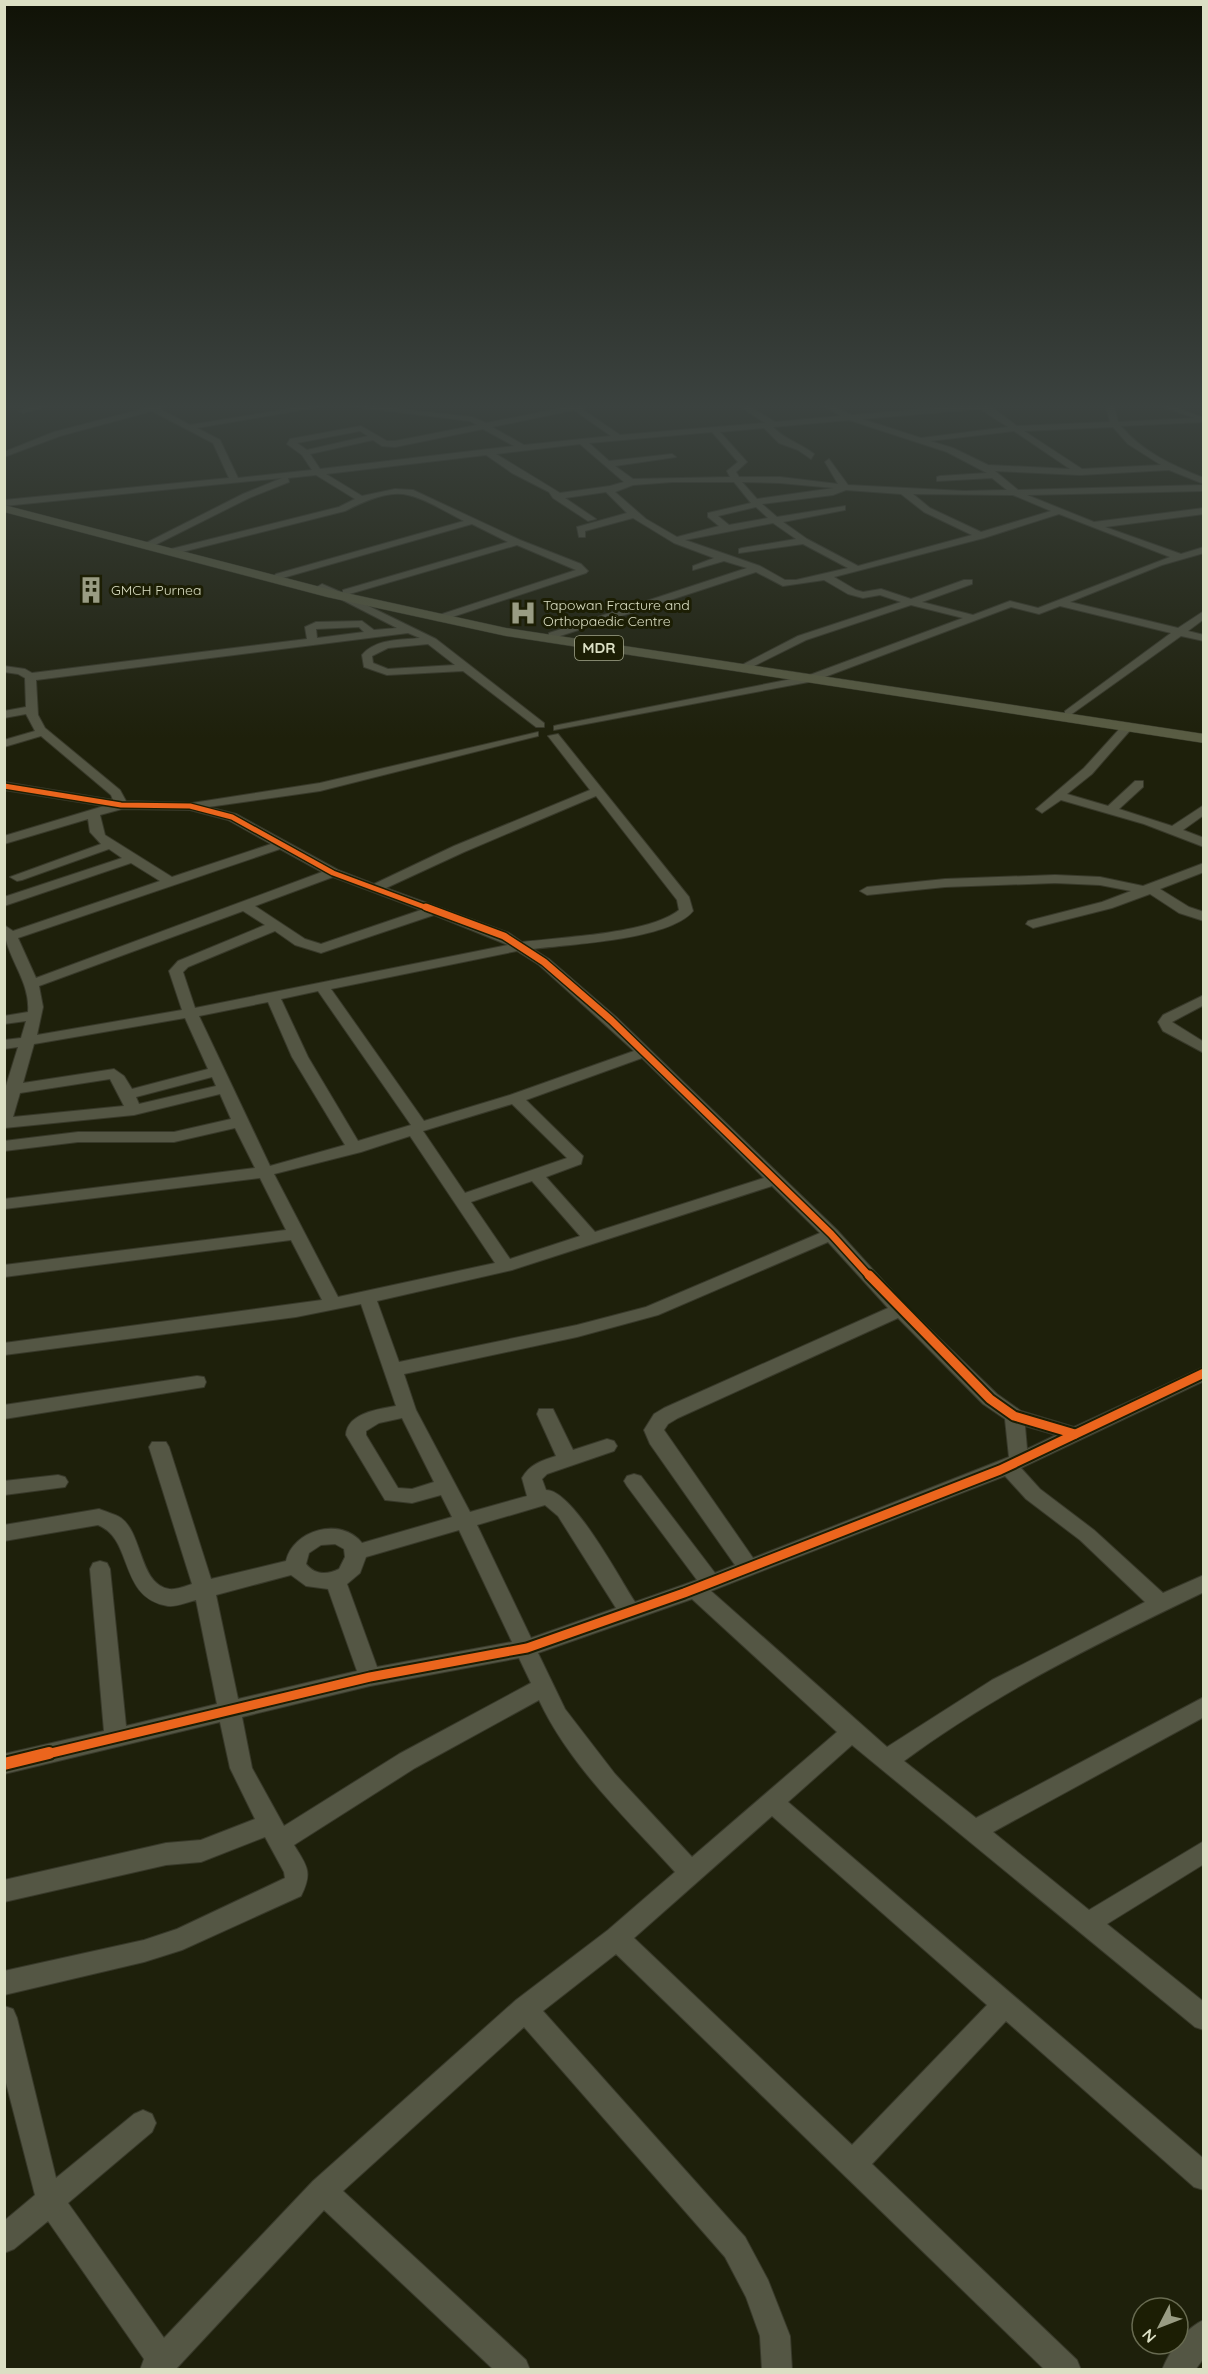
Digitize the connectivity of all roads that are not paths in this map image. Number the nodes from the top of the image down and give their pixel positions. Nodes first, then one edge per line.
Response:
1 (53, 517) edge
2 (204, 517) edge
3 (311, 517) edge
4 (466, 517) edge
5 (588, 517) edge
6 (625, 517) edge
7 (635, 517) edge
8 (713, 517) edge
9 (728, 517) edge
10 (772, 517) edge
11 (797, 517) edge
12 (941, 517) edge
13 (1042, 517) edge
14 (1076, 517) edge
15 (1158, 517) edge
16 (591, 519) dead end
17 (473, 520) junction
18 (776, 521) junction
19 (737, 525) junction
20 (1095, 525) junction
21 (725, 526) junction
22 (582, 535) dead end
23 (981, 536) junction
24 (801, 539) junction
25 (676, 540) junction
26 (517, 542) junction
27 (152, 543) junction
28 (756, 544) dead end
29 (179, 550) junction
30 (1203, 550) edge
31 (742, 552) dead end
32 (1179, 556) junction
33 (721, 559) junction
34 (696, 568) dead end
35 (757, 568) junction
36 (857, 569) junction
37 (279, 576) junction
38 (825, 576) junction
39 (968, 582) dead end
40 (344, 594) junction
41 (911, 602) junction
42 (1060, 603) junction
43 (1203, 614) edge
44 (445, 616) junction
45 (974, 618) junction
46 (411, 629) junction
47 (1179, 632) junction
48 (372, 634) junction
49 (553, 635) junction
50 (1203, 638) edge
51 (432, 641) junction
52 (313, 642) junction
53 (747, 666) junction
54 (468, 668) junction
55 (4, 669) edge
56 (814, 677) junction
57 (30, 678) junction
58 (32, 709) junction
59 (1068, 714) junction
60 (4, 715) edge
61 (1127, 727) junction
62 (537, 730) junction
63 (42, 732) junction
64 (556, 732) junction
65 (1203, 734) edge
66 (1203, 739) edge
67 (4, 744) edge
68 (1139, 783) dead end
69 (4, 786) edge
70 (598, 791) junction
71 (1057, 795) junction
72 (121, 805) junction
73 (190, 806) junction
74 (1042, 809) dead end
75 (1203, 809) edge
76 (1110, 811) junction
77 (94, 813) junction
78 (1174, 831) junction
79 (4, 840) edge
80 (1203, 843) edge
81 (283, 844) junction
82 (110, 845) junction
83 (131, 859) junction
84 (1203, 867) edge
85 (333, 873) junction
86 (17, 877) dead end
87 (170, 882) junction
88 (373, 889) junction
89 (1148, 890) junction
90 (867, 891) dead end
91 (4, 902) edge
92 (245, 906) junction
93 (435, 910) junction
94 (1203, 917) edge
95 (1033, 924) dead end
96 (276, 926) junction
97 (8, 933) edge
98 (521, 946) junction
99 (11, 956) edge
100 (32, 984) junction
101 (322, 986) junction
102 (273, 996) junction
103 (1203, 999) edge
104 (190, 1013) junction
105 (35, 1015) junction
106 (4, 1020) edge
107 (29, 1040) junction
108 (4, 1045) edge
109 (1202, 1047) edge
110 (643, 1053) junction
111 (217, 1071) junction
112 (225, 1088) junction
113 (13, 1089) junction
114 (514, 1098) junction
115 (130, 1103) junction
116 (240, 1122) junction
117 (5, 1123) edge
118 (417, 1128) junction
119 (4, 1146) edge
120 (355, 1149) junction
121 (264, 1172) junction
122 (536, 1176) junction
123 (775, 1180) junction
124 (462, 1200) junction
125 (4, 1204) edge
126 (296, 1234) junction
127 (831, 1234) junction
128 (592, 1239) junction
129 (506, 1266) junction
130 (4, 1271) edge
131 (367, 1297) junction
132 (333, 1304) junction
133 (900, 1311) junction
134 (4, 1349) edge
135 (394, 1370) junction
136 (1203, 1374) edge
137 (197, 1382) dead end
138 (407, 1410) junction
139 (4, 1412) edge
140 (546, 1414) dead end
141 (1014, 1416) junction
142 (1075, 1434) junction
143 (607, 1446) dead end
144 (159, 1447) dead end
145 (567, 1459) junction
146 (1013, 1464) junction
147 (634, 1481) dead end
148 (58, 1482) dead end
149 (446, 1486) junction
150 (4, 1488) edge
151 (538, 1498) junction
152 (465, 1522) junction
153 (4, 1533) edge
154 (356, 1552) junction
155 (296, 1566) junction
156 (748, 1567) junction
157 (100, 1569) dead end
158 (335, 1581) junction
159 (1203, 1583) edge
160 (703, 1585) junction
161 (204, 1589) junction
162 (1161, 1604) junction
163 (630, 1612) junction
164 (527, 1648) junction
165 (370, 1677) junction
166 (544, 1687) junction
167 (1203, 1706) edge
168 (231, 1710) junction
169 (852, 1732) junction
170 (116, 1738) junction
171 (886, 1761) junction
172 (4, 1764) edge
173 (772, 1802) junction
174 (275, 1832) junction
175 (972, 1832) junction
176 (1203, 1851) edge
177 (692, 1873) junction
178 (4, 1892) edge
179 (1087, 1924) junction
180 (617, 1938) junction
181 (4, 1983) edge
182 (1005, 2004) junction
183 (1198, 2007) edge
184 (525, 2009) junction
185 (4, 2018) edge
186 (12, 2085) edge
187 (143, 2123) dead end
188 (853, 2164) junction
189 (1203, 2177) edge
190 (323, 2192) junction
191 (51, 2200) junction
192 (4, 2239) edge
193 (1203, 2334) edge
194 (158, 2365) edge
195 (516, 2370) edge
196 (777, 2370) edge
197 (1067, 2370) edge
198 (1176, 2370) edge

1 - 27 main road, MDR
2 - 27 street
3 - 29 street
4 - 17 street
5 - 16 street
6 - 22 street
7 - 25 street
8 - 21 street
9 - 19 street
10 - 18 street
11 - 18 street
12 - 23 street
13 - 23 street
14 - 20 street
15 - 20 street
17 - 26 street
17 - 37 street
18 - 19 street
18 - 24 street
19 - 21 street
20 - 32 street
21 - 25 street
23 - 36 street
24 - 28 street
24 - 31 street
24 - 36 street
25 - 33 street
26 - 40 street
26 - 44 street
27 - 29 main road, MDR
29 - 37 main road, MDR
29 - 40 main road, MDR
30 - 32 street
32 - 42 street
33 - 34 street
33 - 35 street
35 - 38 street
35 - 49 street
36 - 38 street
37 - 40 main road, MDR
38 - 41 street
39 - 41 street
40 - 44 main road, MDR
40 - 46 street
41 - 45 street
41 - 53 street
42 - 45 street
42 - 47 street
43 - 47 street
44 - 49 main road, MDR
44 - 53 main road, MDR
45 - 56 street
46 - 48 street
46 - 51 street
47 - 50 street
47 - 59 street
48 - 52 street
48 - 52 street
49 - 53 main road, MDR
51 - 54 street
51 - 54 street
52 - 57 street
53 - 56 main road, MDR
54 - 62 street
55 - 57 street
56 - 59 main road, MDR
56 - 61 main road, MDR
56 - 64 street
57 - 58 street
58 - 60 street
58 - 63 street
59 - 65 main road, MDR
61 - 66 main road, MDR
61 - 71 street
62 - 64 street
62 - 73 street
63 - 67 street
63 - 72 street
64 - 70 street
68 - 76 street
69 - 72 street
70 - 88 street
70 - 98 street
71 - 74 street
71 - 76 street
72 - 73 street
72 - 77 street
73 - 81 street
75 - 78 street
76 - 78 street
77 - 79 street
77 - 82 street
78 - 80 street
81 - 85 street
81 - 87 street
82 - 83 street
82 - 86 street
83 - 87 street
83 - 91 street
84 - 89 street
85 - 88 street
85 - 92 street
87 - 97 street
88 - 93 street
89 - 90 street
89 - 94 street
89 - 95 street
92 - 96 street
92 - 100 street
93 - 96 street
93 - 98 street
96 - 104 street
97 - 99 street
98 - 101 street
98 - 110 street
99 - 100 street
100 - 105 street
101 - 102 street
101 - 118 street
102 - 104 street
102 - 120 street
103 - 109 street
104 - 107 street
104 - 111 street
105 - 106 street
105 - 107 street
107 - 108 street
107 - 113 street
110 - 114 street
110 - 123 street
111 - 112 street
111 - 115 street
112 - 115 street
112 - 116 street
113 - 115 street
113 - 117 street
114 - 118 street
114 - 122 street
115 - 117 street
116 - 119 street
116 - 121 street
118 - 120 street
118 - 124 street
120 - 121 street
121 - 125 street
121 - 126 street
122 - 124 street
122 - 128 street
123 - 127 street
123 - 128 street
124 - 129 street
126 - 130 street
126 - 132 street
127 - 133 street
127 - 135 street
128 - 129 street
129 - 131 street
131 - 132 street
131 - 135 street
132 - 134 street
133 - 141 street
133 - 156 street
135 - 138 street
136 - 142 street
137 - 139 street
138 - 149 street
138 - 149 street
140 - 145 street
141 - 142 street
141 - 146 street
142 - 146 street
143 - 145 street
144 - 161 street
145 - 151 street
146 - 156 street
146 - 162 street
147 - 160 street
148 - 150 street
149 - 152 street
151 - 152 street
151 - 163 street
152 - 154 street
152 - 164 street
153 - 161 street
154 - 155 street
154 - 158 street
155 - 158 street
155 - 161 street
156 - 160 street
157 - 170 street
158 - 165 street
159 - 162 street
160 - 163 street
160 - 169 street
161 - 168 street
162 - 171 street
163 - 164 street
164 - 165 street
164 - 166 street
165 - 168 street
166 - 174 street
166 - 177 street
167 - 175 street
168 - 170 street
168 - 174 street
169 - 171 street
169 - 173 street
170 - 172 street
171 - 175 street
173 - 177 street
173 - 182 street
174 - 178 street
174 - 181 street
175 - 179 street
176 - 179 street
177 - 180 street
179 - 183 street
180 - 184 street
180 - 188 street
182 - 188 street
182 - 189 street
184 - 190 street
184 - 196 street
185 - 186 street
186 - 191 street
187 - 191 street
188 - 197 street
190 - 194 street
190 - 195 street
191 - 192 street
191 - 194 street
193 - 198 street

